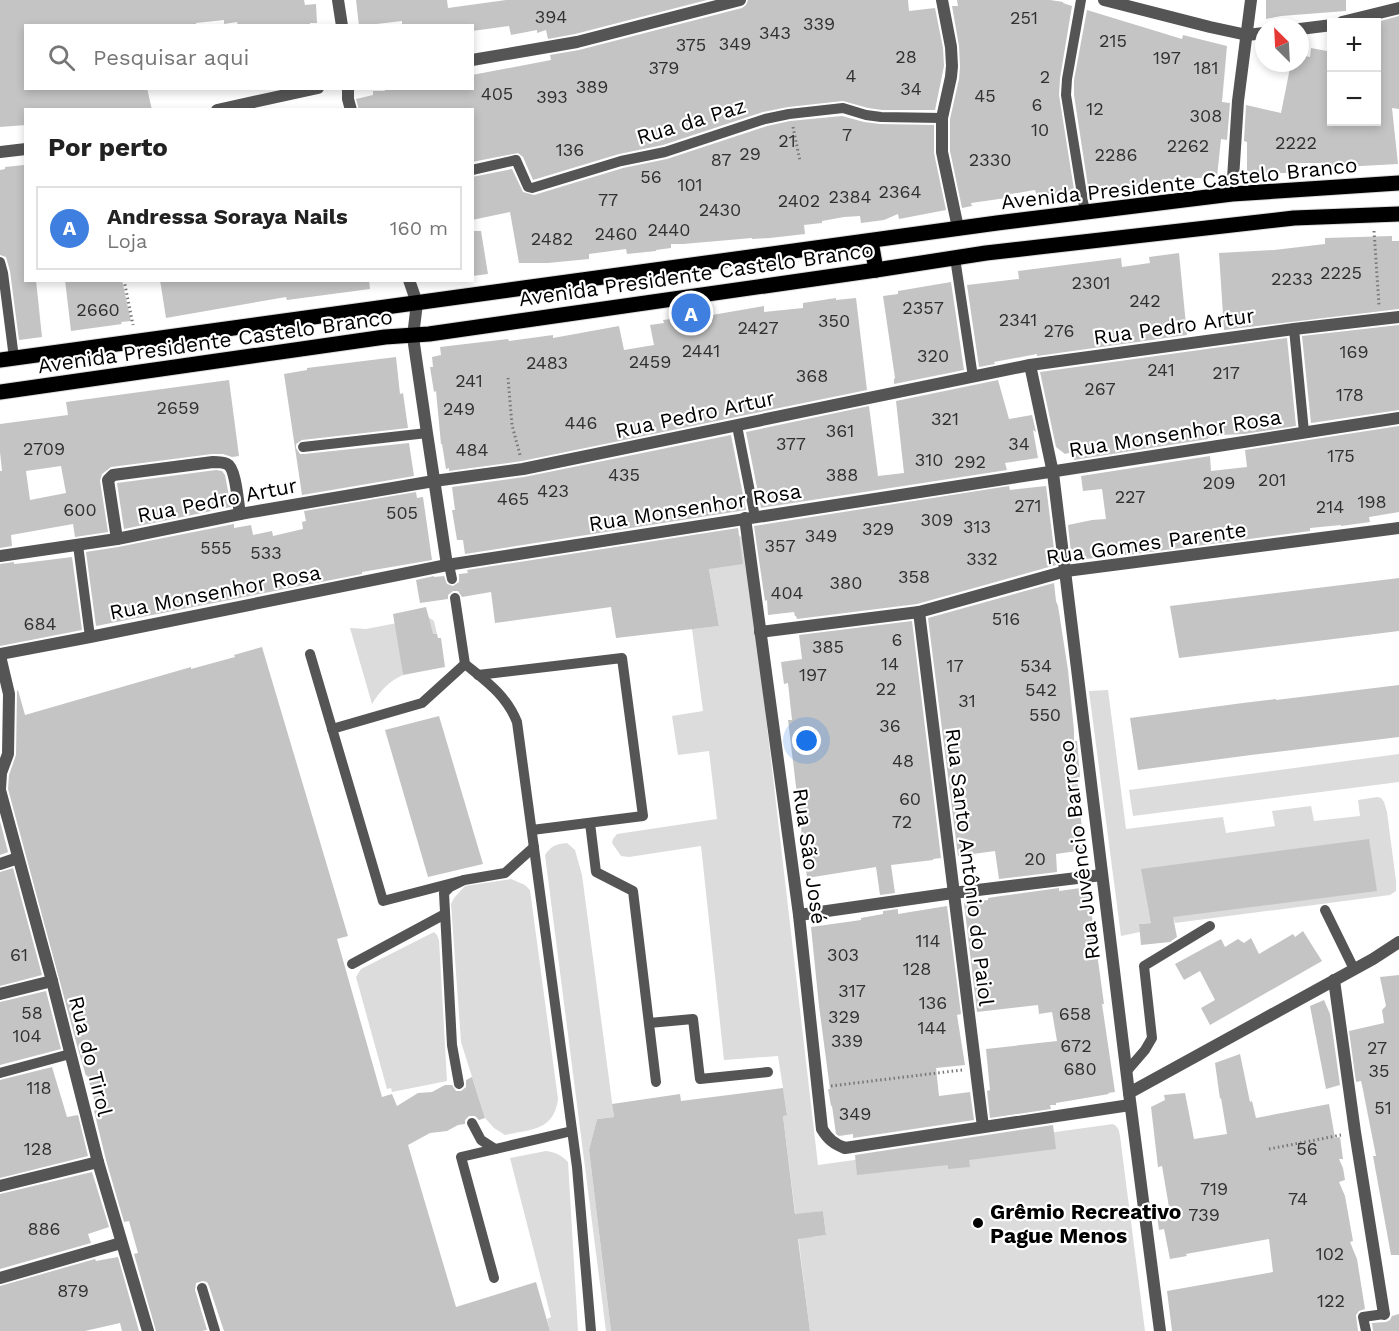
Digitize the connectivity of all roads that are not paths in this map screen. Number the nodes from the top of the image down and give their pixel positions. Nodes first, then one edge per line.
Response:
1 (338, 0) edge
2 (740, 0) edge
3 (942, 0) edge
4 (1081, 0) edge
5 (1104, 0) edge
6 (1136, 0) edge
7 (1251, 0) edge
8 (1399, 8) edge
9 (1165, 15) junction
10 (1358, 18) edge
11 (342, 24) edge
12 (1327, 26) edge
13 (1309, 28) edge
14 (1255, 34) edge
15 (1247, 35) junction
16 (474, 60) edge
17 (309, 90) edge
18 (348, 90) edge
19 (226, 108) edge
20 (350, 108) edge
21 (942, 118) junction
22 (24, 148) edge
23 (0, 152) edge
24 (474, 170) edge
25 (1399, 183) edge
26 (1232, 194) junction
27 (1085, 213) junction
28 (1399, 214) edge
29 (958, 228) junction
30 (871, 241) junction
31 (955, 258) junction
32 (1, 269) edge
33 (876, 270) junction
34 (410, 282) edge
35 (417, 303) junction
36 (1399, 317) edge
37 (1294, 329) junction
38 (413, 336) junction
39 (7, 359) edge
40 (1030, 365) junction
41 (973, 377) junction
42 (0, 392) edge
43 (1399, 418) edge
44 (736, 426) junction
45 (1304, 432) junction
46 (426, 433) junction
47 (303, 447) dead end
48 (1053, 473) junction
49 (434, 481) junction
50 (240, 514) junction
51 (750, 517) junction
52 (1399, 528) edge
53 (117, 539) junction
54 (78, 545) junction
55 (0, 556) edge
56 (448, 565) junction
57 (1066, 572) junction
58 (452, 579) dead end
59 (455, 598) dead end
60 (919, 612) junction
61 (760, 632) junction
62 (90, 637) junction
63 (310, 654) dead end
64 (0, 655) edge
65 (465, 664) junction
66 (478, 675) junction
67 (332, 729) junction
68 (4, 755) edge
69 (0, 789) edge
70 (590, 823) junction
71 (532, 830) junction
72 (534, 847) junction
73 (18, 858) junction
74 (0, 864) edge
75 (1102, 875) junction
76 (464, 880) junction
77 (953, 893) junction
78 (1325, 910) dead end
79 (445, 914) junction
80 (799, 915) junction
81 (1210, 926) dead end
82 (1399, 942) edge
83 (352, 964) dead end
84 (1354, 969) junction
85 (1334, 980) junction
86 (52, 981) junction
87 (0, 994) edge
88 (649, 1023) junction
89 (70, 1054) junction
90 (768, 1072) dead end
91 (1126, 1072) junction
92 (0, 1073) edge
93 (656, 1082) dead end
94 (459, 1084) dead end
95 (1130, 1099) junction
96 (472, 1123) dead end
97 (983, 1127) junction
98 (572, 1131) junction
99 (495, 1149) junction
100 (98, 1162) junction
101 (0, 1186) edge
102 (122, 1244) junction
103 (0, 1278) edge
104 (494, 1278) dead end
105 (202, 1288) dead end
106 (1384, 1314) joint
107 (148, 1331) edge
108 (215, 1331) edge
109 (591, 1331) edge
110 (1160, 1331) edge
111 (1366, 1331) edge

1 - 11 street
2 - 16 street
3 - 21 street
4 - 27 lane
5 - 9 street
6 - 9 street
7 - 15 street
8 - 10 street
9 - 15 street
12 - 13 street
14 - 15 street
15 - 26 street
17 - 19 street
18 - 20 street
21 - 24 lane, Rua da Paz
21 - 29 street
22 - 23 street
25 - 26 main road, Avenida Presidente Castelo Branco
26 - 27 main road, Avenida Presidente Castelo Branco
27 - 29 main road, Avenida Presidente Castelo Branco
28 - 31 main road, Avenida Presidente Castelo Branco
29 - 30 main road, Avenida Presidente Castelo Branco
30 - 33 main road
30 - 35 main road, Avenida Presidente Castelo Branco
31 - 33 main road, Avenida Presidente Castelo Branco
31 - 41 lane
32 - 39 lane
33 - 38 main road, Avenida Presidente Castelo Branco
34 - 35 street
35 - 38 street
35 - 39 main road, Avenida Presidente Castelo Branco
36 - 37 street, Rua Pedro Artur
37 - 40 street, Rua Pedro Artur
37 - 45 lane
38 - 42 main road, Avenida Presidente Castelo Branco
38 - 46 street
40 - 41 street, Rua Pedro Artur
40 - 48 street, Rua Juvêncio Barroso
41 - 44 street, Rua Pedro Artur
43 - 45 street, Rua Monsenhor Rosa
44 - 49 street, Rua Pedro Artur
44 - 51 lane
45 - 48 street, Rua Monsenhor Rosa
46 - 47 lane
46 - 49 street
48 - 51 street, Rua Monsenhor Rosa
48 - 57 street, Rua Juvêncio Barroso
49 - 50 street, Rua Pedro Artur
49 - 56 street
50 - 53 street, Rua Pedro Artur
50 - 53 street
51 - 56 street, Rua Monsenhor Rosa
51 - 61 street, Rua São José
52 - 57 street, Rua Gomes Parente
53 - 54 street, Rua Pedro Artur
54 - 55 street, Rua Pedro Artur
54 - 62 lane
56 - 58 lane
56 - 62 street, Rua Monsenhor Rosa
57 - 60 street, Rua Gomes Parente
57 - 75 street, Rua Juvêncio Barroso
59 - 65 lane
60 - 61 street, Rua Gomes Parente
60 - 77 street, Rua Santo Antônio do Paiol
61 - 80 street, Rua São José
62 - 64 street, Rua Monsenhor Rosa
63 - 67 lane
64 - 68 street, Rua do Tirol
65 - 66 lane
65 - 67 lane
66 - 70 lane
66 - 71 lane
67 - 76 lane
68 - 69 street, Rua do Tirol
69 - 73 street, Rua do Tirol
70 - 71 lane
70 - 88 lane
71 - 72 lane
72 - 76 lane
72 - 98 lane
73 - 74 street
73 - 86 street, Rua do Tirol
75 - 77 street
75 - 91 street, Rua Juvêncio Barroso
76 - 79 lane
77 - 80 street
77 - 97 street, Rua Santo Antônio do Paiol
78 - 84 lane
79 - 83 lane
79 - 94 lane
80 - 97 street, Rua São José
81 - 91 lane
82 - 84 street
84 - 85 street
85 - 95 street
85 - 106 street
86 - 87 street
86 - 89 street, Rua do Tirol
88 - 90 lane
88 - 93 lane
89 - 92 lane
89 - 100 street, Rua do Tirol
91 - 95 street, Rua Juvêncio Barroso
95 - 97 street
95 - 110 street, Rua Juvêncio Barroso
96 - 99 lane
98 - 99 lane
98 - 109 lane
99 - 104 lane
100 - 101 street
100 - 102 street, Rua do Tirol
102 - 103 street
102 - 107 street, Rua do Tirol
105 - 108 lane
106 - 111 lane

